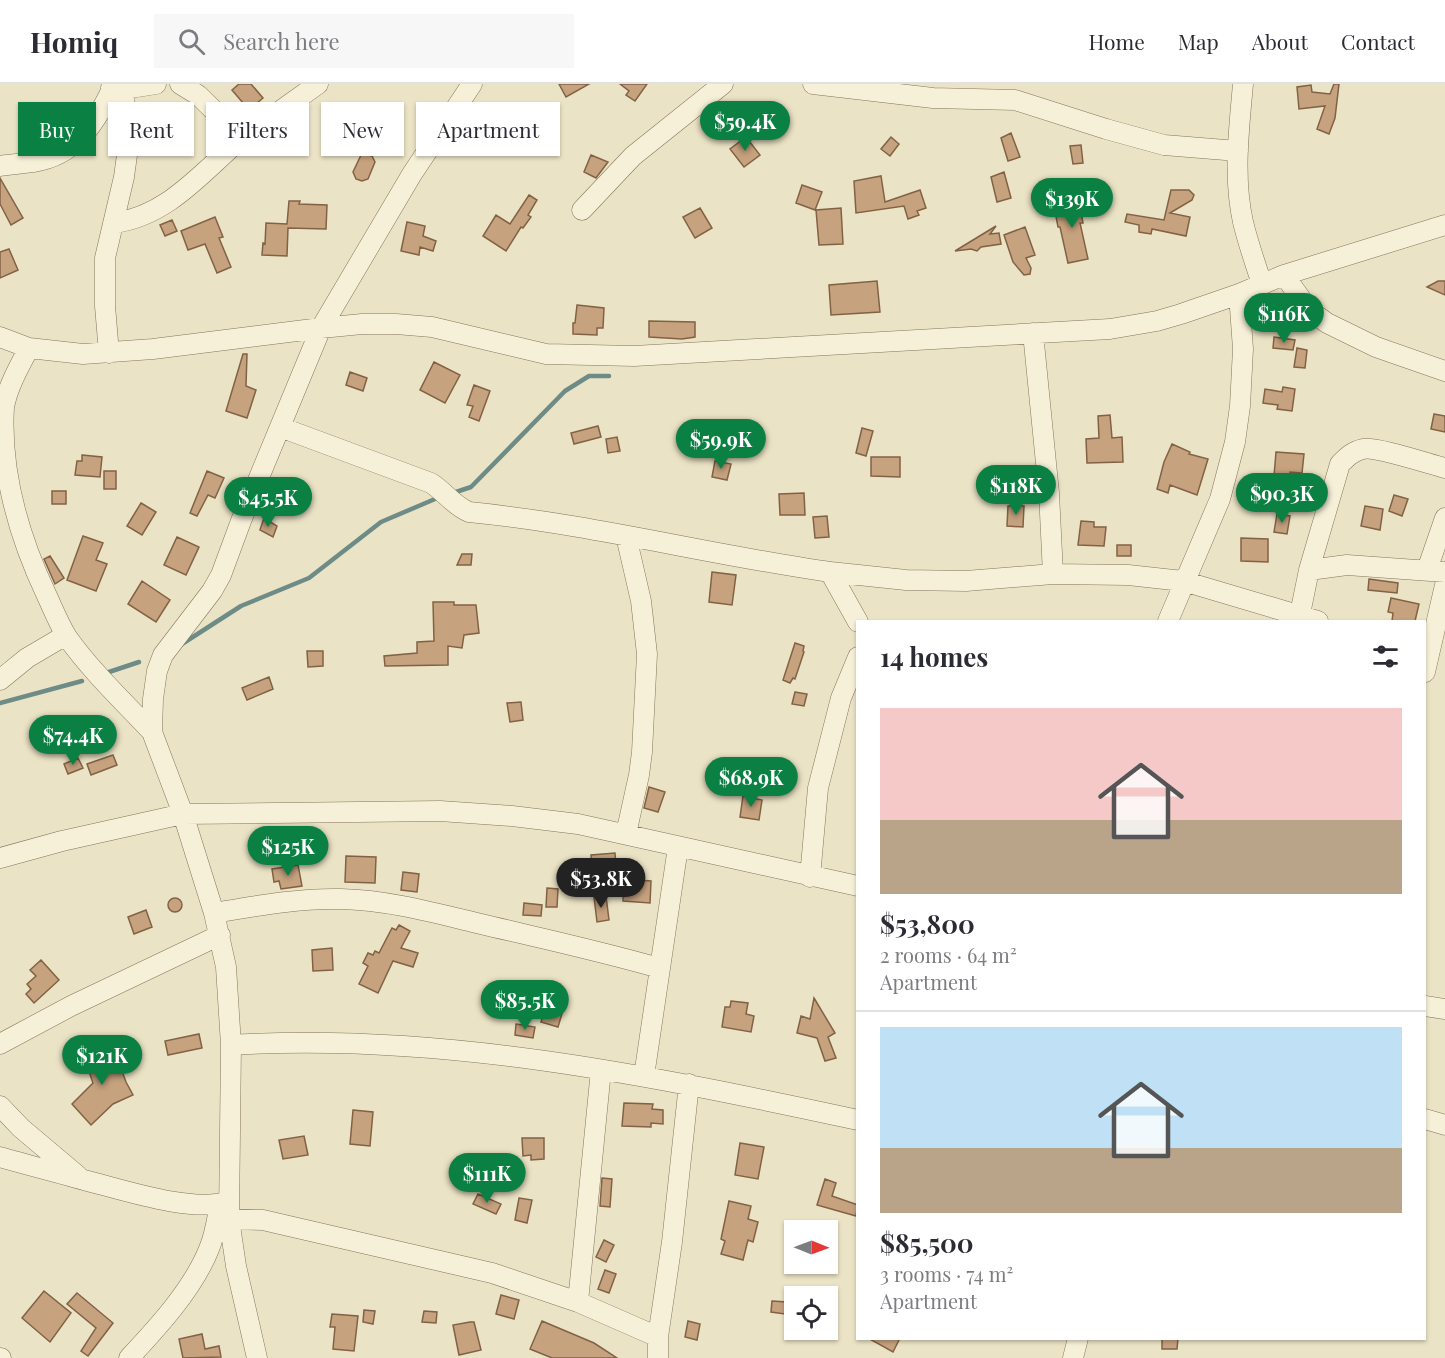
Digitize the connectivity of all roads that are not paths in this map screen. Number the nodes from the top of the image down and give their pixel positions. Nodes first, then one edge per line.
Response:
1 (156, 84) edge
2 (180, 84) edge
3 (318, 84) edge
4 (472, 84) edge
5 (723, 84) edge
6 (813, 84) edge
7 (991, 84) edge
8 (1243, 84) edge
9 (115, 87) edge
10 (932, 91) edge
11 (1015, 100) junction
12 (293, 102) edge
13 (206, 103) edge
14 (1238, 151) junction
15 (222, 156) edge
16 (0, 166) edge
17 (582, 210) dead end
18 (114, 223) junction
19 (1445, 225) edge
20 (1284, 275) junction
21 (1262, 284) junction
22 (1239, 294) junction
23 (321, 328) junction
24 (1034, 333) junction
25 (0, 337) edge
26 (28, 348) junction
27 (109, 353) junction
28 (1445, 371) edge
29 (4, 392) edge
30 (280, 427) junction
31 (1445, 468) edge
32 (1445, 518) edge
33 (626, 536) junction
34 (1309, 570) junction
35 (1436, 571) edge
36 (830, 572) junction
37 (1053, 574) junction
38 (1184, 581) junction
39 (1445, 585) edge
40 (1309, 618) edge
41 (857, 620) edge
42 (1168, 620) edge
43 (66, 635) junction
44 (856, 662) edge
45 (1431, 666) edge
46 (0, 680) edge
47 (152, 732) junction
48 (183, 814) junction
49 (626, 834) junction
50 (678, 847) junction
51 (0, 858) edge
52 (810, 877) junction
53 (856, 886) edge
54 (214, 913) junction
55 (220, 935) junction
56 (659, 968) junction
57 (1426, 1006) edge
58 (1445, 1009) edge
59 (0, 1044) edge
60 (231, 1045) junction
61 (601, 1070) junction
62 (644, 1076) junction
63 (689, 1084) junction
64 (0, 1106) edge
65 (1426, 1119) edge
66 (856, 1120) edge
67 (1445, 1125) edge
68 (0, 1157) edge
69 (83, 1179) junction
70 (225, 1208) junction
71 (578, 1302) junction
72 (658, 1336) junction
73 (1078, 1340) edge
74 (129, 1358) edge
75 (257, 1358) edge
76 (658, 1358) edge
77 (1073, 1358) edge

1 - 9 street
2 - 13 street
3 - 12 street
4 - 23 street
5 - 17 street
6 - 10 street
7 - 11 street
8 - 14 street
9 - 16 street
9 - 18 street
10 - 11 street
11 - 14 street
14 - 21 street
15 - 18 street
18 - 27 street
19 - 20 street
20 - 21 street
20 - 28 street
21 - 22 street
22 - 24 street
22 - 38 street
23 - 24 street
23 - 27 street
23 - 30 street
24 - 37 street
25 - 26 street
26 - 27 street
26 - 29 street
29 - 43 street
30 - 33 street
30 - 47 street
31 - 34 street
32 - 35 street
33 - 36 street
33 - 49 street
34 - 35 street
34 - 40 street
36 - 37 street
36 - 41 street
37 - 38 street
38 - 40 street
38 - 42 street
39 - 45 street
43 - 46 street
43 - 47 street
44 - 52 street
47 - 48 street
48 - 49 street
48 - 51 street
48 - 54 street
49 - 50 street
50 - 52 street
50 - 56 street
52 - 53 street
54 - 55 street
54 - 56 street
55 - 59 street
55 - 60 street
56 - 62 street
57 - 58 street
60 - 61 street
60 - 70 street
61 - 62 street
61 - 71 street
62 - 63 street
63 - 66 street
63 - 72 street
64 - 69 street
65 - 67 street
68 - 69 street
69 - 70 street
70 - 71 street
70 - 74 street
70 - 75 street
71 - 72 street
72 - 76 street
73 - 77 street

